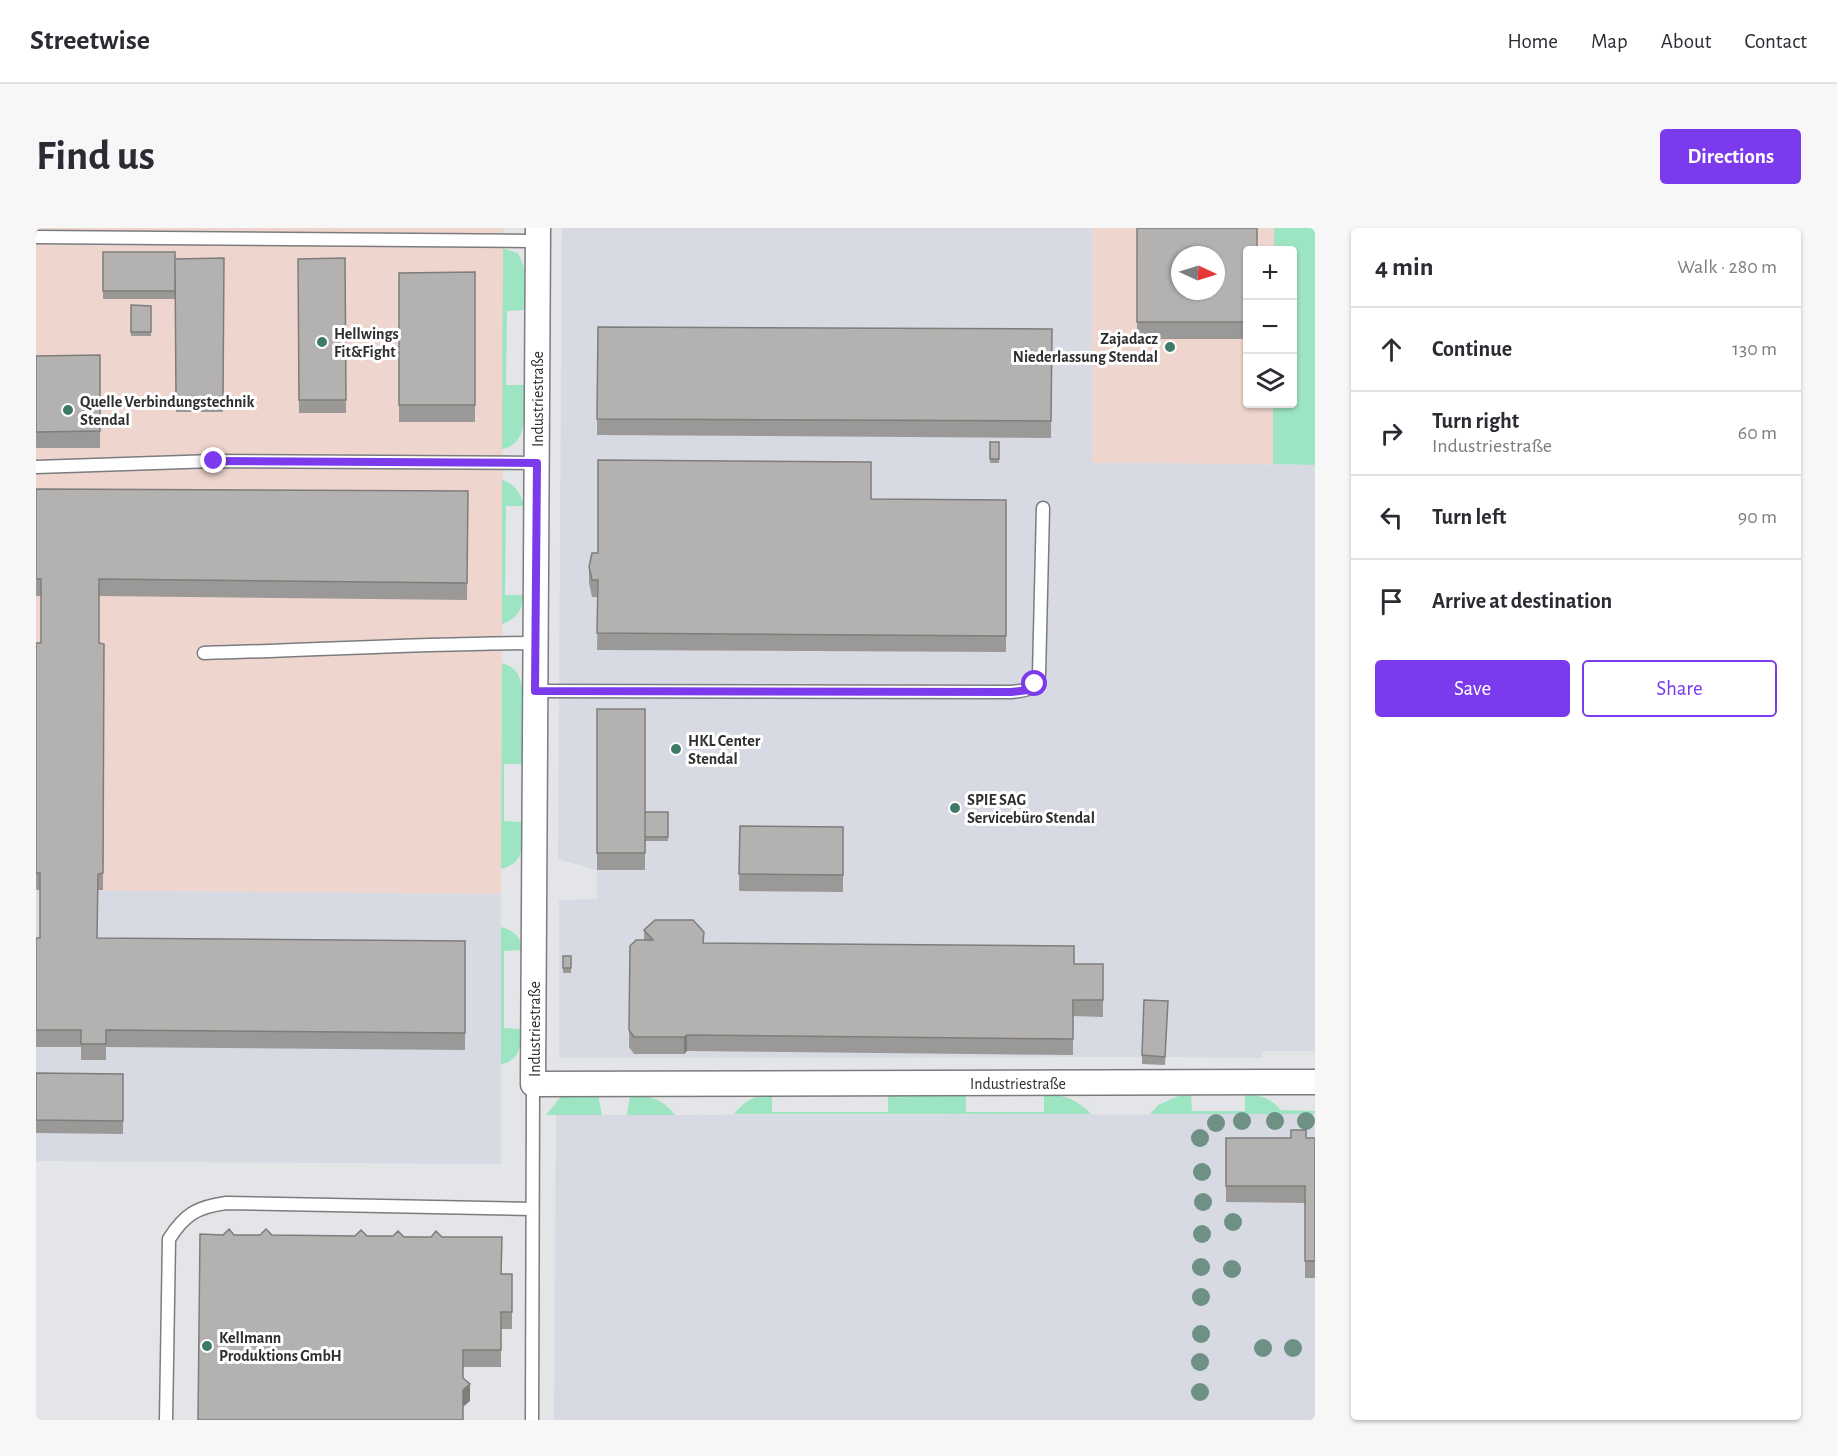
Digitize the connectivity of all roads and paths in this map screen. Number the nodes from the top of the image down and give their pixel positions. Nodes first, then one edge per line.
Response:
1 (538, 235) edge
2 (36, 237) edge
3 (537, 463) junction
4 (36, 467) edge
5 (1043, 508) dead end
6 (536, 643) junction
7 (204, 653) dead end
8 (535, 691) junction
9 (1315, 1082) edge
10 (533, 1084) junction
11 (532, 1209) junction
12 (166, 1420) edge
13 (532, 1420) edge

1 - 2 lane
1 - 3 street, Industriestraße
3 - 4 lane
3 - 6 street, Industriestraße
5 - 8 lane
6 - 7 lane
6 - 8 street, Industriestraße
8 - 10 street, Industriestraße
9 - 10 street, Industriestraße
10 - 11 lane
11 - 12 lane
11 - 13 lane

